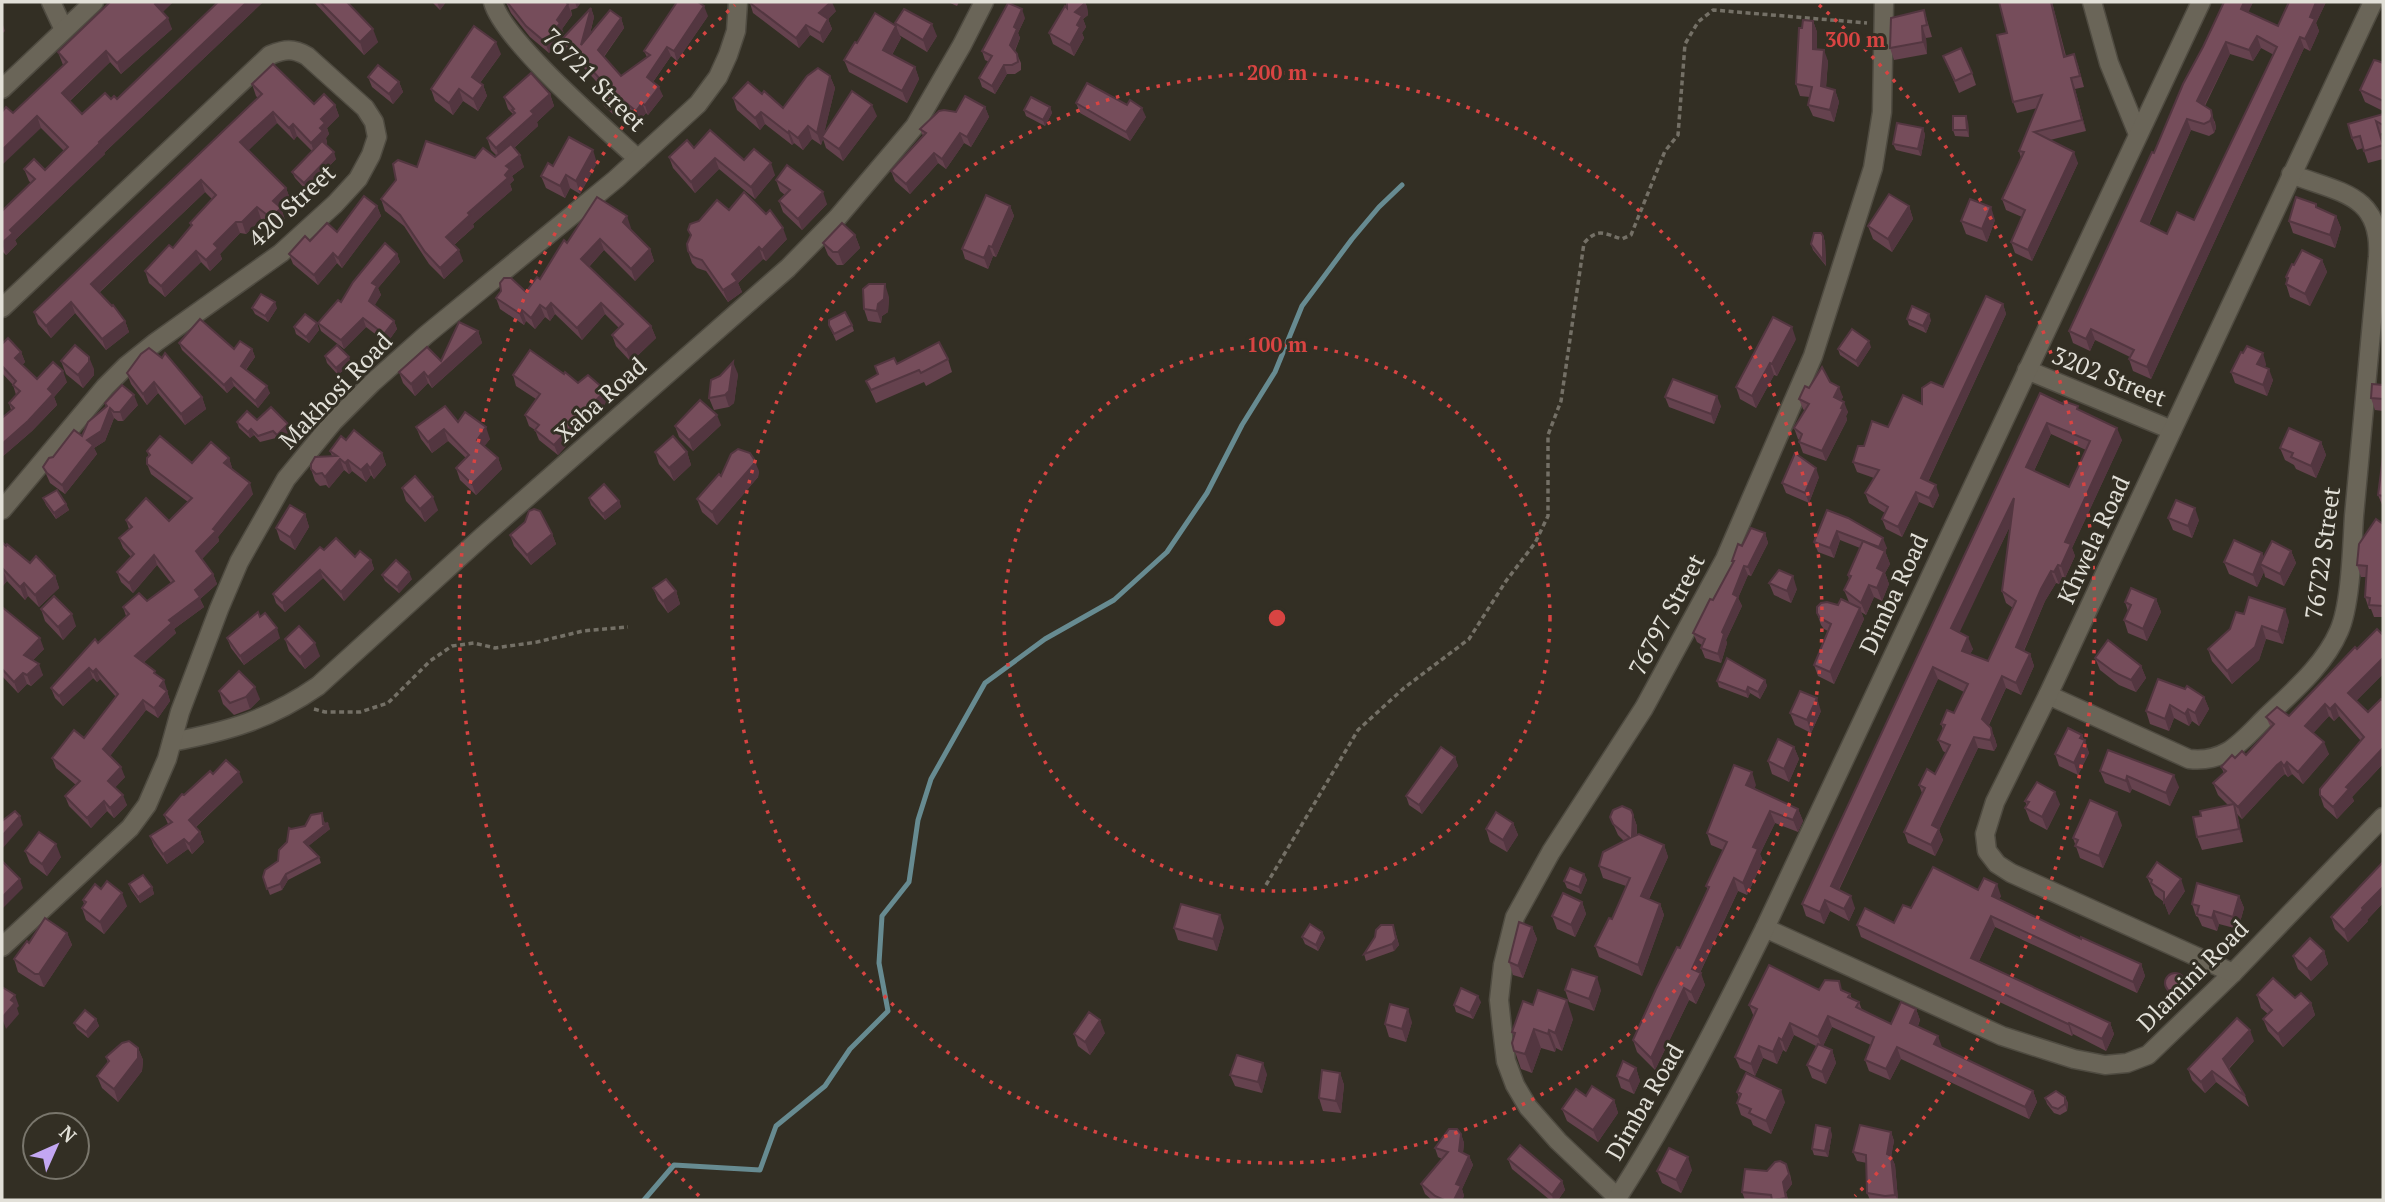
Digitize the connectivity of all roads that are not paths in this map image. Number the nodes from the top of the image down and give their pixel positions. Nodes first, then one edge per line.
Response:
1 (51, 2) edge
2 (94, 2) edge
3 (493, 2) edge
4 (738, 2) edge
5 (984, 2) edge
6 (1884, 2) edge
7 (2092, 2) edge
8 (2201, 2) edge
9 (2373, 2) edge
10 (64, 30) junction
11 (2, 89) edge
12 (2138, 134) junction
13 (638, 159) junction
14 (2291, 174) junction
15 (2, 308) edge
16 (2027, 370) junction
17 (2172, 430) junction
18 (2, 510) edge
19 (2048, 695) junction
20 (172, 742) junction
21 (2383, 817) edge
22 (1765, 928) junction
23 (2, 947) edge
24 (2233, 973) junction
25 (1616, 1199) edge

1 - 10 street
2 - 10 street
3 - 13 street, 76721 Street
4 - 13 street, Makhosi Road
5 - 20 street, Xaba Road
6 - 25 street, 76797 Street
7 - 12 street
8 - 12 street, Dimba Road
9 - 14 street, Khwela Road
10 - 11 street
12 - 16 street, Dimba Road
13 - 20 street, Makhosi Road
14 - 17 street, Khwela Road
14 - 19 street, 76722 Street
15 - 18 street, 420 Street
16 - 17 street, 3202 Street
16 - 22 street, Dimba Road
17 - 19 street, Khwela Road
19 - 24 street, Khwela Road
20 - 23 street, Makhosi Road
21 - 24 street, Dlamini Road
22 - 24 street, Dlamini Road
22 - 25 street, Dimba Road

